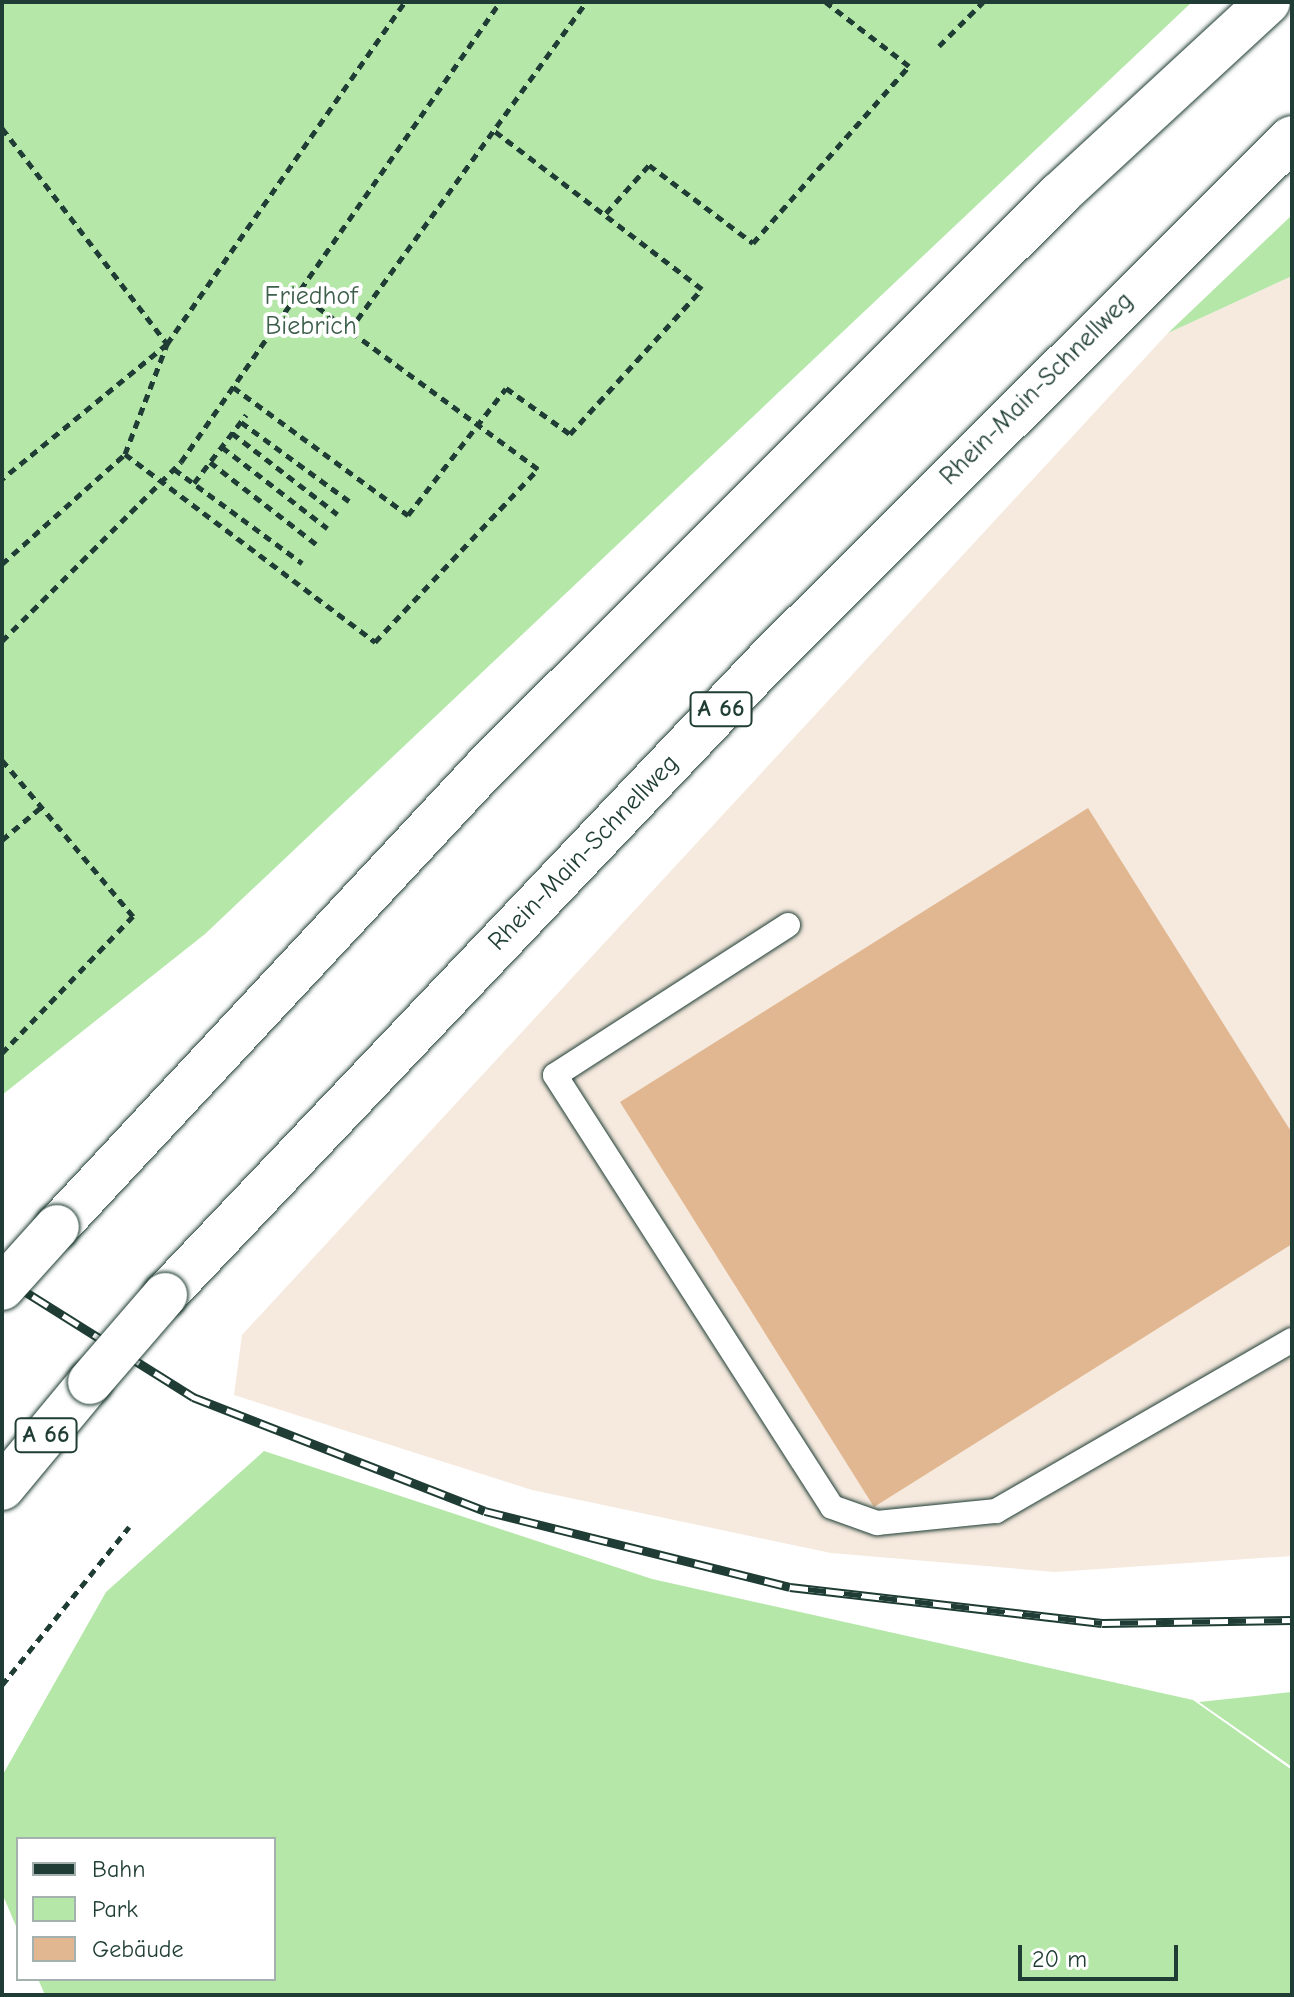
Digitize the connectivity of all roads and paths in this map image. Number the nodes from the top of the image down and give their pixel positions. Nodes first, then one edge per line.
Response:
1 (405, 2) edge
2 (500, 2) edge
3 (586, 2) edge
4 (826, 2) edge
5 (1268, 2) edge
6 (978, 3) edge
7 (939, 46) dead end
8 (2, 128) edge
9 (493, 130) junction
10 (1292, 138) edge
11 (606, 213) junction
12 (298, 293) junction
13 (349, 331) junction
14 (167, 344) junction
15 (233, 387) junction
16 (246, 415) dead end
17 (241, 422) junction
18 (479, 424) junction
19 (232, 433) junction
20 (222, 447) junction
21 (125, 454) junction
22 (210, 462) junction
23 (2, 468) edge
24 (174, 469) junction
25 (4, 477) edge
26 (163, 481) junction
27 (194, 483) junction
28 (349, 501) dead end
29 (337, 514) dead end
30 (327, 528) dead end
31 (316, 544) dead end
32 (302, 563) dead end
33 (2, 564) edge
34 (2, 641) edge
35 (2, 760) edge
36 (40, 808) junction
37 (2, 840) edge
38 (788, 925) dead end
39 (4, 1049) edge
40 (2, 1288) edge
41 (1292, 1340) edge
42 (2, 1488) edge
43 (129, 1527) dead end
44 (2, 1685) edge

1 - 14 path
2 - 12 path
3 - 9 path
4 - 11 path
5 - 40 highway, bridge
6 - 7 path
8 - 14 path
9 - 11 path
9 - 13 path
10 - 42 highway, Rhein-Main-Schnellweg / A 66, bridge
11 - 18 path
12 - 13 path
12 - 15 path
13 - 18 path
14 - 21 path
14 - 25 path
15 - 18 path
15 - 24 path
16 - 17 path
17 - 19 path
17 - 28 path
18 - 26 path
19 - 20 path
19 - 29 path
20 - 22 path
20 - 30 path
21 - 26 path
21 - 33 path
22 - 27 path
22 - 31 path
23 - 25 path
24 - 26 path
24 - 27 path
26 - 34 path
27 - 32 path
35 - 36 path
36 - 37 path
36 - 39 path
38 - 41 lane
43 - 44 path

